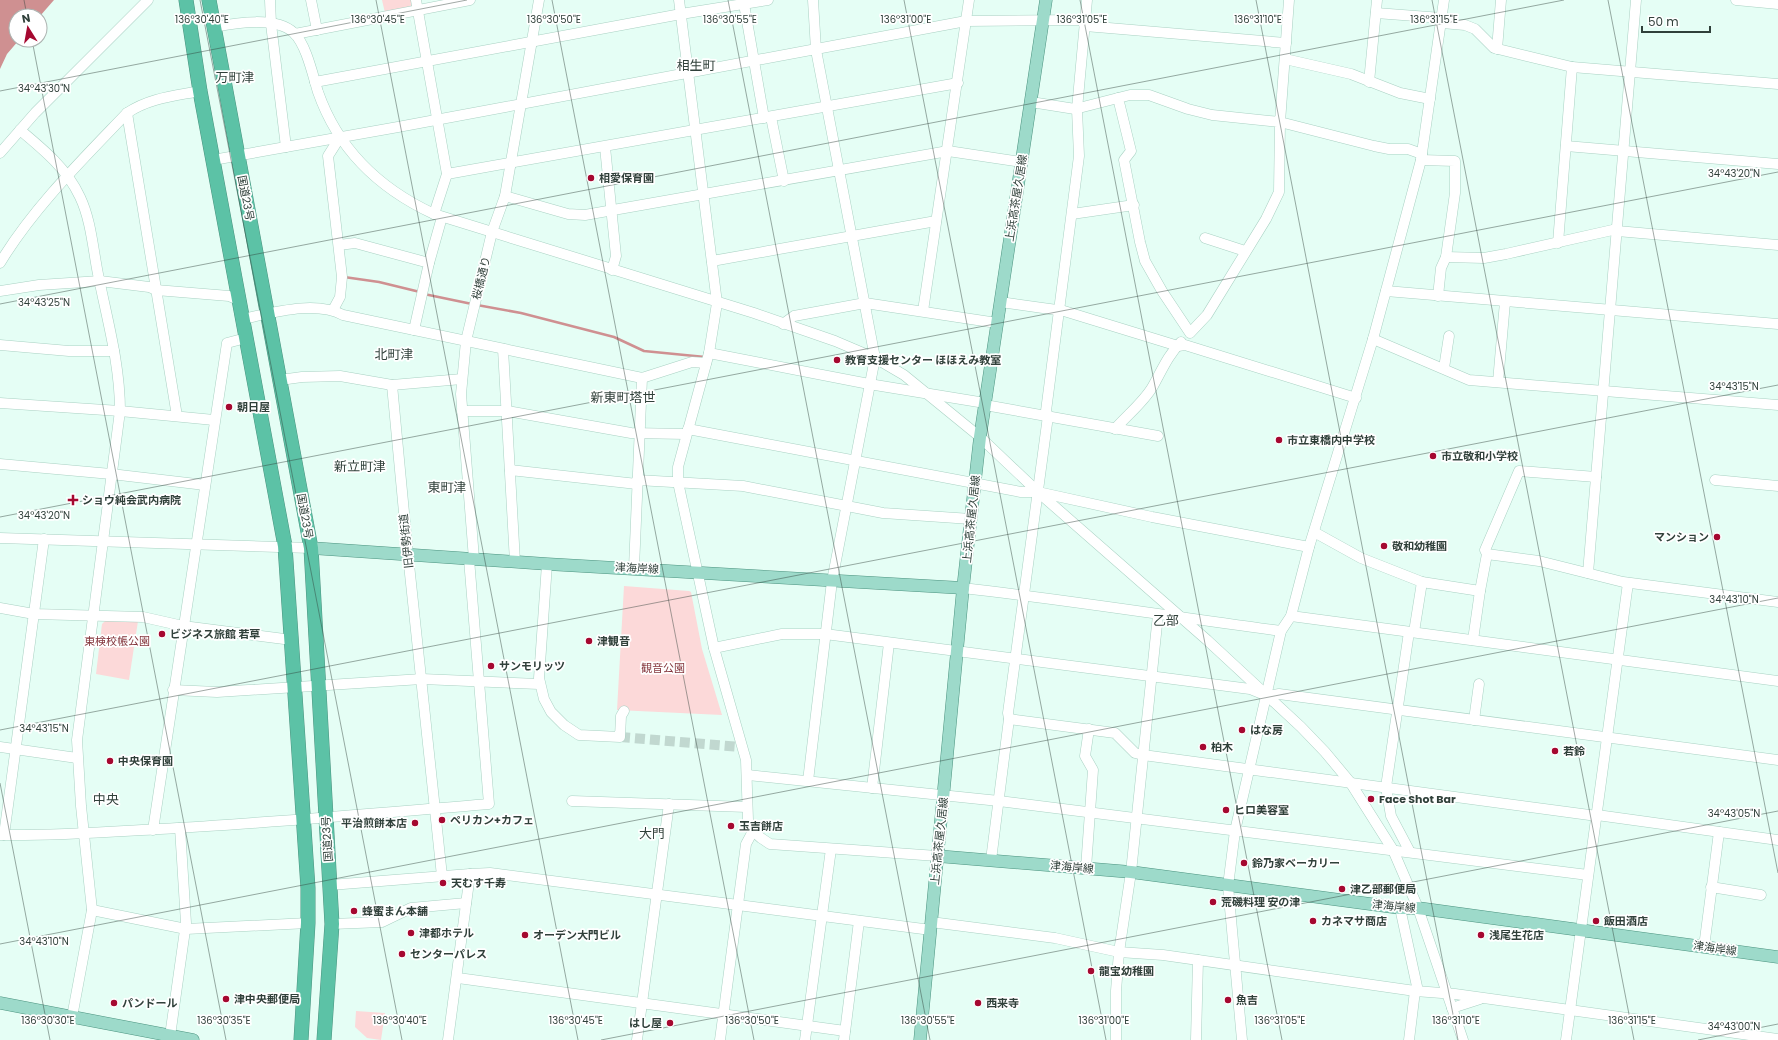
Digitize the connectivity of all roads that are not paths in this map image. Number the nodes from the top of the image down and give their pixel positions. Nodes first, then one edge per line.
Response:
1 (148, 0) edge
2 (186, 0) edge
3 (209, 0) edge
4 (270, 0) edge
5 (311, 0) edge
6 (470, 0) edge
7 (539, 0) edge
8 (679, 0) edge
9 (768, 0) edge
10 (813, 0) edge
11 (970, 0) edge
12 (1046, 0) edge
13 (1088, 0) edge
14 (1289, 0) edge
15 (1377, 0) edge
16 (1444, 0) edge
17 (1501, 0) edge
18 (1636, 0) edge
19 (1736, 0) edge
20 (744, 4) junction
21 (1778, 4) edge
22 (417, 5) edge
23 (1376, 13) junction
24 (681, 14) junction
25 (1043, 20) junction
26 (1442, 20) junction
27 (966, 21) junction
28 (271, 24) junction
29 (1085, 26) junction
30 (214, 27) junction
31 (317, 30) junction
32 (295, 34) junction
33 (532, 41) junction
34 (1286, 43) junction
35 (1497, 49) junction
36 (816, 50) junction
37 (1284, 60) junction
38 (428, 61) junction
39 (754, 61) junction
40 (1572, 66) junction
41 (1630, 71) junction
42 (688, 74) junction
43 (315, 82) junction
44 (1369, 82) junction
45 (958, 83) junction
46 (1778, 84) edge
47 (200, 91) junction
48 (1118, 98) junction
49 (1430, 99) junction
50 (1031, 102) junction
51 (520, 104) junction
52 (826, 107) junction
53 (1078, 109) junction
54 (127, 113) junction
55 (768, 117) junction
56 (438, 120) junction
57 (1280, 122) junction
58 (20, 130) junction
59 (695, 130) junction
60 (340, 138) junction
61 (286, 146) junction
62 (1566, 146) junction
63 (605, 147) junction
64 (948, 151) junction
65 (1623, 151) junction
66 (0, 153) edge
67 (238, 155) junction
68 (1422, 157) junction
69 (213, 160) junction
70 (1021, 162) junction
71 (511, 163) junction
72 (1778, 164) edge
73 (839, 171) junction
74 (447, 174) junction
75 (67, 175) junction
76 (784, 181) junction
77 (702, 195) junction
78 (505, 196) junction
79 (1134, 206) junction
80 (612, 210) junction
81 (1072, 214) junction
82 (438, 216) junction
83 (936, 221) junction
84 (1617, 230) junction
85 (492, 232) junction
86 (852, 236) junction
87 (1205, 238) dead end
88 (1558, 243) junction
89 (338, 245) junction
90 (1778, 245) edge
91 (1245, 251) junction
92 (1446, 257) junction
93 (712, 261) junction
94 (0, 263) edge
95 (429, 264) junction
96 (612, 270) junction
97 (100, 281) junction
98 (156, 290) junction
99 (0, 291) edge
100 (1386, 292) junction
101 (1438, 296) junction
102 (238, 300) junction
103 (717, 302) junction
104 (1000, 302) junction
105 (1505, 302) junction
106 (865, 303) junction
107 (333, 310) junction
108 (1610, 310) junction
109 (923, 311) junction
110 (1060, 311) junction
111 (267, 314) junction
112 (242, 319) junction
113 (997, 323) junction
114 (783, 324) junction
115 (1778, 324) edge
116 (414, 330) junction
117 (1190, 333) junction
118 (1448, 336) dead end
119 (246, 338) junction
120 (1373, 339) junction
121 (466, 341) junction
122 (0, 345) edge
123 (1178, 346) junction
124 (503, 349) junction
125 (114, 351) junction
126 (707, 358) junction
127 (875, 358) junction
128 (1444, 368) junction
129 (642, 378) junction
130 (462, 379) junction
131 (280, 380) junction
132 (1498, 382) junction
133 (392, 385) junction
134 (869, 387) junction
135 (1603, 390) junction
136 (927, 393) junction
137 (1356, 398) junction
138 (0, 403) edge
139 (985, 404) junction
140 (1778, 405) edge
141 (462, 410) junction
142 (120, 411) junction
143 (507, 411) junction
144 (177, 416) junction
145 (1048, 416) junction
146 (214, 420) junction
147 (1115, 429) junction
148 (687, 432) junction
149 (640, 433) junction
150 (1158, 436) dead end
151 (980, 437) junction
152 (854, 460) junction
153 (0, 464) edge
154 (510, 470) junction
155 (111, 474) junction
156 (1596, 477) junction
157 (1715, 480) dead end
158 (637, 482) junction
159 (678, 482) junction
160 (975, 484) junction
161 (205, 485) junction
162 (1778, 486) edge
163 (1038, 492) junction
164 (846, 505) junction
165 (971, 519) junction
166 (1314, 532) junction
167 (0, 538) edge
168 (44, 539) junction
169 (103, 541) junction
170 (195, 543) junction
171 (285, 546) junction
172 (1309, 547) junction
173 (311, 548) junction
174 (408, 554) junction
175 (1487, 554) junction
176 (471, 559) junction
177 (515, 562) junction
178 (547, 564) junction
179 (634, 568) junction
180 (696, 572) junction
181 (1588, 573) junction
182 (832, 581) junction
183 (1422, 582) junction
184 (1628, 582) junction
185 (963, 588) junction
186 (1480, 591) junction
187 (1025, 595) junction
188 (1778, 602) edge
189 (0, 608) edge
190 (34, 614) junction
191 (1158, 615) junction
192 (93, 616) junction
193 (1291, 616) junction
194 (1182, 618) junction
195 (183, 626) junction
196 (1281, 631) junction
197 (1412, 632) junction
198 (825, 634) junction
199 (292, 640) junction
200 (1473, 640) junction
201 (889, 643) junction
202 (714, 648) junction
203 (958, 652) junction
204 (1016, 658) junction
205 (1616, 660) junction
206 (1152, 677) junction
207 (422, 679) junction
208 (1778, 681) edge
209 (479, 682) junction
210 (539, 684) junction
211 (1479, 684) dead end
212 (295, 686) junction
213 (319, 686) junction
214 (173, 690) junction
215 (1267, 696) junction
216 (1398, 710) junction
217 (624, 711) dead end
218 (1009, 719) junction
219 (1474, 720) junction
220 (1089, 729) junction
221 (1606, 738) junction
222 (0, 747) edge
223 (16, 749) junction
224 (1143, 755) junction
225 (77, 758) junction
226 (1778, 760) edge
227 (1249, 769) junction
228 (748, 775) junction
229 (808, 781) junction
230 (1350, 782) junction
231 (1386, 787) junction
232 (872, 788) junction
233 (944, 795) junction
234 (572, 801) dead end
235 (999, 801) junction
236 (669, 804) junction
237 (747, 806) junction
238 (435, 808) junction
239 (1090, 813) junction
240 (1597, 816) junction
241 (325, 818) junction
242 (1137, 818) junction
243 (302, 820) junction
244 (180, 828) junction
245 (153, 830) junction
246 (753, 831) junction
247 (1235, 831) junction
248 (1719, 832) junction
249 (84, 834) junction
250 (2, 835) edge
251 (1778, 840) edge
252 (831, 849) junction
253 (1393, 850) junction
254 (1410, 852) junction
255 (937, 856) junction
256 (991, 860) junction
257 (1086, 868) junction
258 (1131, 872) junction
259 (470, 874) junction
260 (1588, 875) junction
261 (442, 876) junction
262 (330, 885) junction
263 (1228, 886) junction
264 (1712, 887) junction
265 (657, 893) junction
266 (1761, 894) dead end
267 (466, 903) junction
268 (738, 904) junction
269 (1400, 908) junction
270 (1418, 908) junction
271 (92, 910) junction
272 (822, 915) junction
273 (859, 921) junction
274 (308, 923) junction
275 (332, 924) junction
276 (931, 926) junction
277 (186, 929) junction
278 (1580, 930) junction
279 (1704, 947) junction
280 (1120, 952) junction
281 (1778, 957) edge
282 (1198, 960) junction
283 (1235, 966) junction
284 (458, 978) junction
285 (1416, 991) junction
286 (1447, 995) junction
287 (1483, 998) junction
288 (0, 1003) edge
289 (642, 1003) junction
290 (1452, 1008) junction
291 (1570, 1011) junction
292 (723, 1014) junction
293 (72, 1017) junction
294 (807, 1026) junction
295 (152, 1036) edge
296 (170, 1036) junction
297 (844, 1036) edge
298 (1778, 1039) edge
299 (193, 1040) edge
300 (301, 1040) edge
301 (324, 1040) edge
302 (448, 1040) edge
303 (637, 1040) edge
304 (720, 1040) edge
305 (805, 1040) edge
306 (920, 1040) edge
307 (1116, 1040) edge
308 (1196, 1040) edge
309 (1242, 1040) edge
310 (1409, 1040) edge
311 (1463, 1040) edge
312 (1566, 1040) edge

1 - 58 street
2 - 47 highway, 国道23号
3 - 30 highway, 国道23号
4 - 28 street
5 - 31 street
6 - 22 street
7 - 33 street, 桜橋通り
8 - 24 street
9 - 20 street
10 - 36 street
11 - 27 street
12 - 25 main road, 上浜高茶屋久居線
13 - 29 street
14 - 34 street
15 - 23 street
16 - 26 street
17 - 35 street
18 - 41 street
19 - 21 street
20 - 24 street
20 - 39 street
22 - 31 street
22 - 38 street
23 - 26 street
23 - 44 street
24 - 33 street
24 - 42 street
25 - 27 street
25 - 29 street
25 - 50 main road, 上浜高茶屋久居線
26 - 35 street
26 - 49 street
27 - 36 street
27 - 45 street
28 - 30 street
28 - 32 street
28 - 61 street
29 - 34 street
29 - 53 street
30 - 67 highway, 国道23号
31 - 32 street
32 - 43 street
33 - 38 street
33 - 51 street, 桜橋通り
34 - 37 street
35 - 40 street
36 - 39 street
36 - 52 street
37 - 44 street
37 - 57 street
38 - 43 street
38 - 56 street
39 - 42 street
39 - 55 street
40 - 41 street
40 - 62 street
41 - 46 street
41 - 65 street
42 - 51 street
42 - 59 street
43 - 60 street
44 - 49 street
45 - 52 street
45 - 64 street
47 - 54 street
47 - 69 highway, 国道23号
48 - 53 street
48 - 57 street
48 - 79 street
49 - 68 street
50 - 53 street
50 - 70 main road, 上浜高茶屋久居線
51 - 56 street
51 - 71 street, 桜橋通り
52 - 55 street
52 - 73 street
53 - 81 street
54 - 75 street
54 - 98 street
55 - 59 street
55 - 76 street
56 - 60 street
56 - 74 street
57 - 68 street
57 - 91 street
58 - 66 street
58 - 75 street
59 - 63 street
59 - 77 street
60 - 61 street
60 - 82 street
60 - 89 street
61 - 67 street
62 - 65 street
62 - 88 street
63 - 71 street
63 - 80 street
64 - 70 street
64 - 73 street
64 - 83 street
65 - 72 street
65 - 84 street
67 - 69 street
67 - 111 highway, 国道23号
68 - 92 street
68 - 100 street
69 - 102 highway, 国道23号
70 - 104 main road, 上浜高茶屋久居線
71 - 74 street
71 - 78 street, 桜橋通り
73 - 76 street
73 - 86 street
74 - 82 street
75 - 94 street
75 - 97 street
76 - 77 street
77 - 80 street
77 - 93 street
78 - 80 street
78 - 85 street, 桜橋通り
79 - 81 street
79 - 117 street
80 - 96 street
81 - 110 street
82 - 85 street
82 - 95 street
83 - 86 street
83 - 109 street
84 - 88 street
84 - 90 street
84 - 108 street
85 - 96 street
85 - 121 street, 桜橋通り
86 - 93 street
86 - 106 street
87 - 91 street
88 - 92 street
89 - 95 street
89 - 107 street
91 - 117 street
92 - 101 street
93 - 103 street
95 - 116 street
96 - 103 street
97 - 98 street
97 - 99 street
97 - 125 street
98 - 102 street
98 - 144 street
100 - 101 street
100 - 120 street
101 - 105 street
102 - 112 highway, 国道23号
103 - 114 street
103 - 126 street
104 - 110 street
104 - 113 main road, 上浜高茶屋久居線
105 - 108 street
105 - 132 street
106 - 109 street
106 - 114 street
106 - 127 street
107 - 111 street
107 - 116 street
108 - 115 street
108 - 135 street
109 - 113 street
110 - 123 street
110 - 145 street
111 - 112 street
111 - 131 highway, 国道23号
112 - 119 highway, 国道23号
113 - 139 main road, 上浜高茶屋久居線
114 - 127 street
116 - 121 street
117 - 123 street
118 - 128 street
119 - 146 street
119 - 171 highway, 国道23号
120 - 128 street
120 - 137 street
121 - 124 street
121 - 130 street, 桜橋通り
122 - 125 street
123 - 137 street
123 - 147 street
124 - 129 street
124 - 143 street
125 - 142 street
126 - 129 street
126 - 134 street
126 - 148 street
127 - 134 street
127 - 136 street
128 - 132 street
129 - 149 street
130 - 133 street
130 - 141 street, 桜橋通り
131 - 133 street
131 - 173 highway, 国道23号
132 - 135 street
133 - 174 street, 旧伊勢街道
134 - 136 street
134 - 152 street
135 - 140 street
135 - 156 street
136 - 139 street
136 - 151 street
137 - 166 street
138 - 142 street
139 - 145 street
139 - 151 main road, 上浜高茶屋久居線
141 - 143 street
141 - 176 street, 桜橋通り
142 - 144 street
142 - 155 street
143 - 149 street
143 - 154 street
144 - 146 street
145 - 147 street
145 - 163 street
146 - 161 street
147 - 150 street
148 - 149 street
148 - 152 street
148 - 159 street
149 - 158 street
151 - 160 main road, 上浜高茶屋久居線
151 - 163 street
152 - 160 street
152 - 164 street
153 - 155 street
154 - 158 street
154 - 177 street
155 - 161 street
155 - 169 street
156 - 175 street
156 - 181 street
157 - 162 street
158 - 159 street
158 - 179 street
159 - 164 street
159 - 180 street
160 - 163 street
160 - 165 main road, 上浜高茶屋久居線
161 - 170 street
163 - 172 street
163 - 187 street
163 - 194 street
164 - 165 street
164 - 182 street
165 - 185 main road, 上浜高茶屋久居線
166 - 172 street
166 - 183 street
167 - 168 street
168 - 169 street
168 - 190 street
169 - 170 street
169 - 192 street
170 - 171 street
170 - 195 street
171 - 173 street
171 - 199 highway, 国道23号
172 - 193 street
173 - 174 main road, 津海岸線
173 - 213 highway, 国道23号
174 - 176 main road, 津海岸線
174 - 207 street, 旧伊勢街道
175 - 181 street
175 - 186 street
176 - 177 main road, 津海岸線
176 - 209 street, 桜橋通り
177 - 178 main road, 津海岸線
178 - 179 main road, 津海岸線
178 - 210 street
179 - 180 main road, 津海岸線
180 - 182 main road, 津海岸線
180 - 202 street
181 - 184 street
182 - 185 main road, 津海岸線
182 - 198 street
183 - 186 street
183 - 197 street
184 - 188 street
184 - 205 street
185 - 187 street
185 - 203 main road, 上浜高茶屋久居線
186 - 200 street
187 - 191 street
187 - 204 street
189 - 190 street
190 - 192 street
190 - 223 street
191 - 194 street
191 - 206 street
192 - 195 street
192 - 225 street
193 - 196 street
193 - 197 street
194 - 196 street
194 - 215 street
195 - 199 street
195 - 214 street
196 - 215 street
197 - 200 street
197 - 216 street
198 - 201 street
198 - 202 street
198 - 229 street
199 - 212 highway, 国道23号
200 - 205 street
201 - 203 street
201 - 232 street
202 - 228 street
203 - 204 street
203 - 233 main road, 上浜高茶屋久居線
204 - 206 street
204 - 218 street
205 - 208 street
205 - 221 street
206 - 215 street
206 - 224 street
207 - 209 street
207 - 213 street
207 - 238 street, 旧伊勢街道
209 - 210 street
209 - 238 street, 桜橋通り
210 - 217 street
211 - 219 street
212 - 213 street
212 - 214 street
212 - 243 highway, 国道23号
213 - 241 highway, 国道23号
214 - 245 street
215 - 216 street
215 - 227 street
215 - 230 street
216 - 219 street
216 - 231 street
218 - 220 street
218 - 235 street
219 - 221 street
220 - 224 street
220 - 239 street
221 - 226 street
221 - 240 street
222 - 223 street
223 - 225 street
223 - 250 street
224 - 227 street
224 - 242 street
225 - 249 street
227 - 230 street
227 - 247 street
228 - 229 street
228 - 237 street
229 - 232 street
230 - 231 street
230 - 253 street
231 - 240 street
231 - 254 street
232 - 233 street
233 - 235 street
233 - 255 main road, 上浜高茶屋久居線
234 - 236 street
235 - 239 street
235 - 256 street
236 - 237 street
236 - 265 street
237 - 246 street
238 - 241 street
238 - 261 street, 旧伊勢街道
239 - 242 street
239 - 257 street
240 - 248 street
240 - 260 street
241 - 243 street
241 - 262 highway, 国道23号
242 - 247 street
242 - 258 street
243 - 244 street
243 - 274 highway, 国道23号
244 - 245 street
244 - 277 street
245 - 249 street
246 - 252 street
246 - 268 street
247 - 253 street
247 - 263 street
248 - 251 street
248 - 264 street
249 - 250 street
249 - 271 street
252 - 255 street
252 - 272 street
253 - 254 street
253 - 270 street
254 - 260 street
255 - 256 main road, 津海岸線
255 - 276 main road, 上浜高茶屋久居線
256 - 257 main road, 津海岸線
257 - 258 main road, 津海岸線
258 - 263 main road, 津海岸線
258 - 280 street
259 - 261 street
259 - 265 street
259 - 267 street
260 - 278 street
261 - 262 street
262 - 275 highway, 国道23号
263 - 269 main road, 津海岸線
263 - 283 street
264 - 266 street
264 - 279 street
265 - 268 street
265 - 289 street
267 - 275 street
267 - 284 street
268 - 272 street
268 - 292 street
269 - 270 main road, 津海岸線
269 - 285 street
270 - 278 main road, 津海岸線
270 - 286 street
271 - 277 street
271 - 293 street
272 - 273 street
272 - 294 street
273 - 276 street
273 - 297 street
274 - 277 street
274 - 300 highway, 国道23号
275 - 301 highway, 国道23号
276 - 280 street
276 - 306 main road, 上浜高茶屋久居線
277 - 296 street
278 - 279 main road, 津海岸線
278 - 291 street
279 - 281 main road, 津海岸線
280 - 282 street
280 - 307 street
282 - 283 street
282 - 308 street
283 - 285 street
283 - 309 street
284 - 289 street
284 - 302 street
285 - 286 street
285 - 310 street
286 - 287 street
286 - 290 street
287 - 290 street
287 - 291 street
288 - 293 main road
289 - 292 street
289 - 303 street
290 - 311 street
291 - 298 street
291 - 312 street
292 - 294 street
292 - 304 street
293 - 295 main road
294 - 297 street
294 - 305 street
295 - 296 main road
296 - 299 main road

